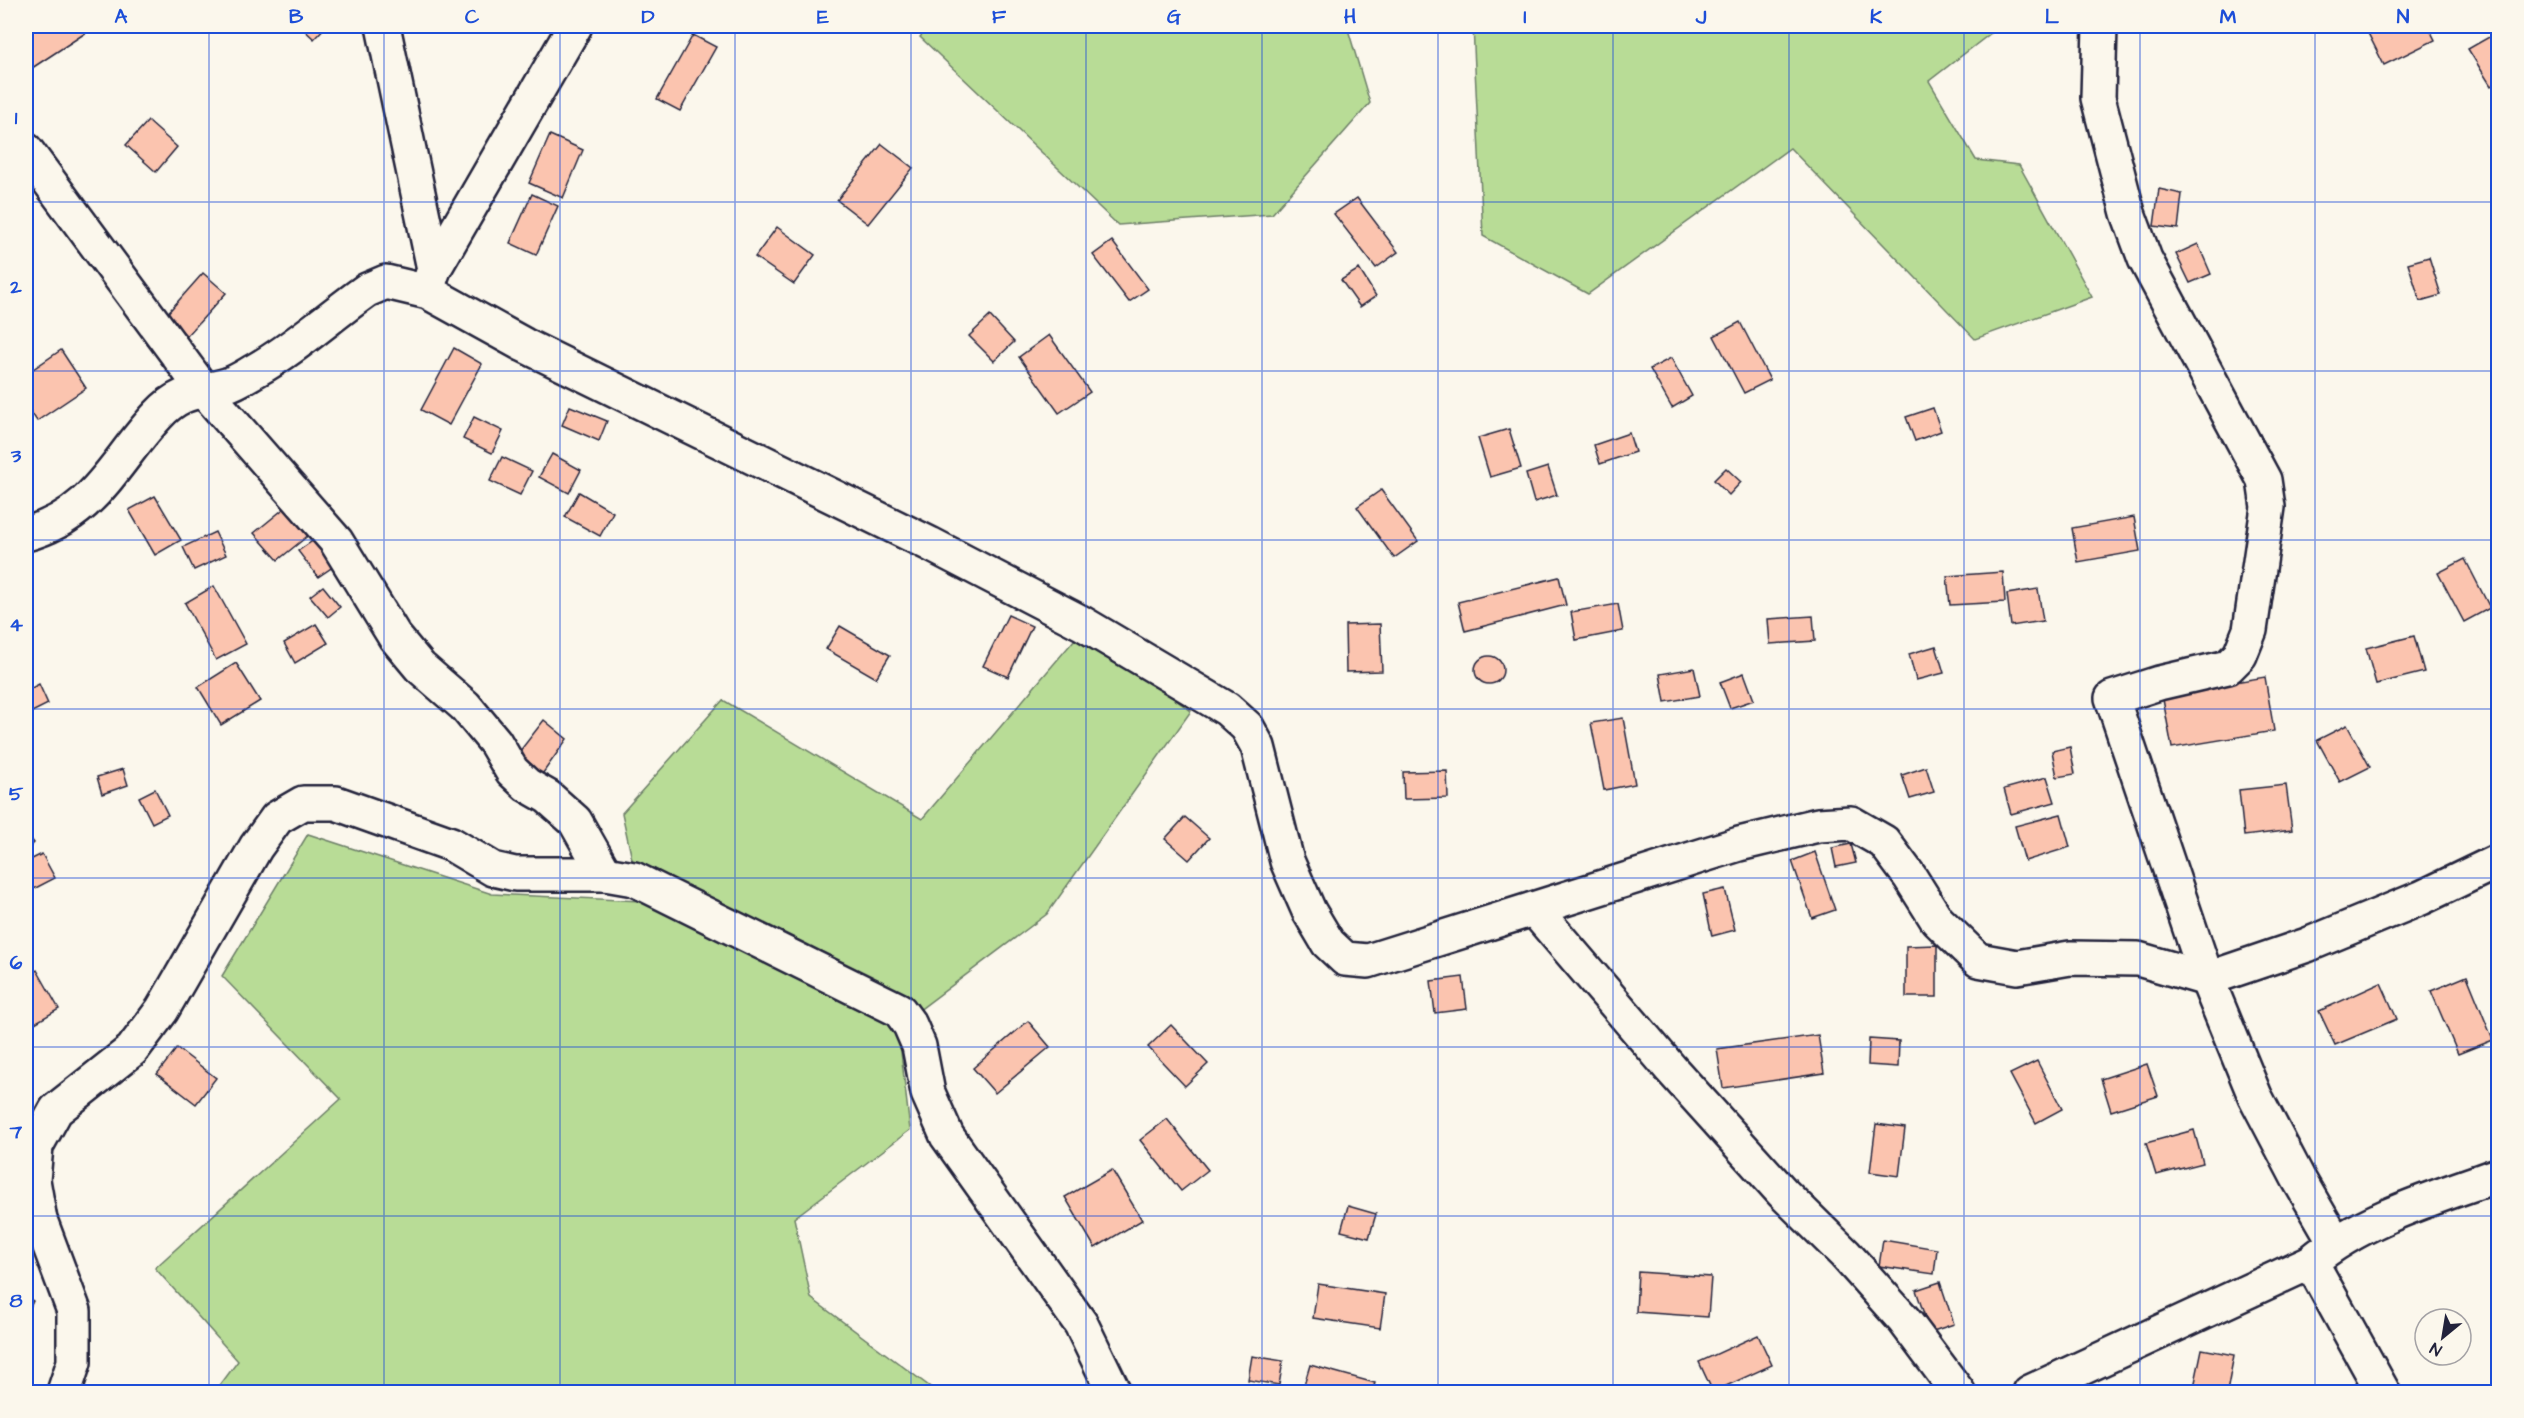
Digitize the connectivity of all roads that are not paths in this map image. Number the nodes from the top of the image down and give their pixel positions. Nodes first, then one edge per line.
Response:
1 (384, 26) edge
2 (575, 26) edge
3 (2100, 26) edge
4 (26, 150) edge
5 (431, 280) junction
6 (202, 388) junction
7 (26, 534) edge
8 (2499, 861) edge
9 (604, 874) junction
10 (1535, 910) junction
11 (2207, 979) junction
12 (31, 1143) edge
13 (2499, 1175) edge
14 (2323, 1252) junction
15 (64, 1392) edge
16 (1114, 1392) edge
17 (1958, 1392) edge
18 (2030, 1392) edge
19 (2382, 1392) edge

1 - 5 street
2 - 5 street
3 - 11 street
4 - 6 street
5 - 6 street
5 - 10 street
6 - 7 street
6 - 9 street
8 - 11 street
9 - 12 street
9 - 16 street
10 - 11 street
10 - 17 street
11 - 14 street
12 - 15 street
13 - 14 street
14 - 18 street
14 - 19 street

